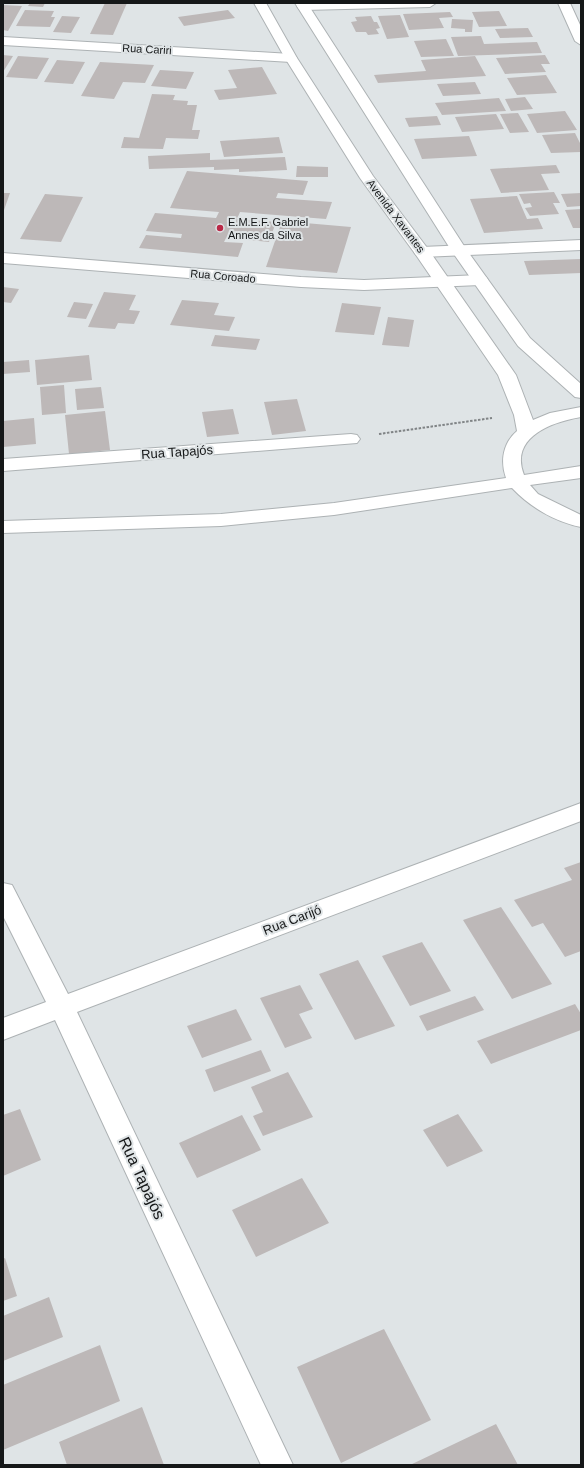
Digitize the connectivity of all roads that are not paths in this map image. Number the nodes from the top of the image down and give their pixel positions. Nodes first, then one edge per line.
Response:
1 (260, 3) edge
2 (430, 3) edge
3 (564, 3) edge
4 (302, 4) edge
5 (3, 41) edge
6 (581, 41) edge
7 (291, 58) junction
8 (581, 245) edge
9 (459, 250) junction
10 (422, 252) junction
11 (3, 258) edge
12 (480, 280) junction
13 (444, 283) junction
14 (581, 393) edge
15 (581, 412) edge
16 (525, 423) junction
17 (350, 439) road end
18 (3, 465) edge
19 (581, 472) edge
20 (516, 482) junction
21 (581, 521) edge
22 (3, 527) edge
23 (581, 812) edge
24 (3, 892) edge
25 (61, 1006) junction
26 (3, 1029) edge
27 (277, 1465) edge

1 - 7 main road, Avenida Xavantes
2 - 4 main road
3 - 6 main road
4 - 9 main road
5 - 7 main road, Rua Cariri
7 - 10 main road, Avenida Xavantes
8 - 9 main road
9 - 10 main road
9 - 12 main road
10 - 13 main road, Avenida Xavantes
11 - 13 main road, Rua Coroado
12 - 13 main road, Rua Coroado
12 - 14 main road
13 - 16 main road, Avenida Xavantes
15 - 16 main road
16 - 20 main road
17 - 18 main road, Rua Tapajós
19 - 20 main road
20 - 21 main road
20 - 22 main road
23 - 25 main road, Rua Carijó
24 - 25 main road, Rua Tapajós
25 - 26 main road, Rua Carijó
25 - 27 main road, Rua Tapajós

